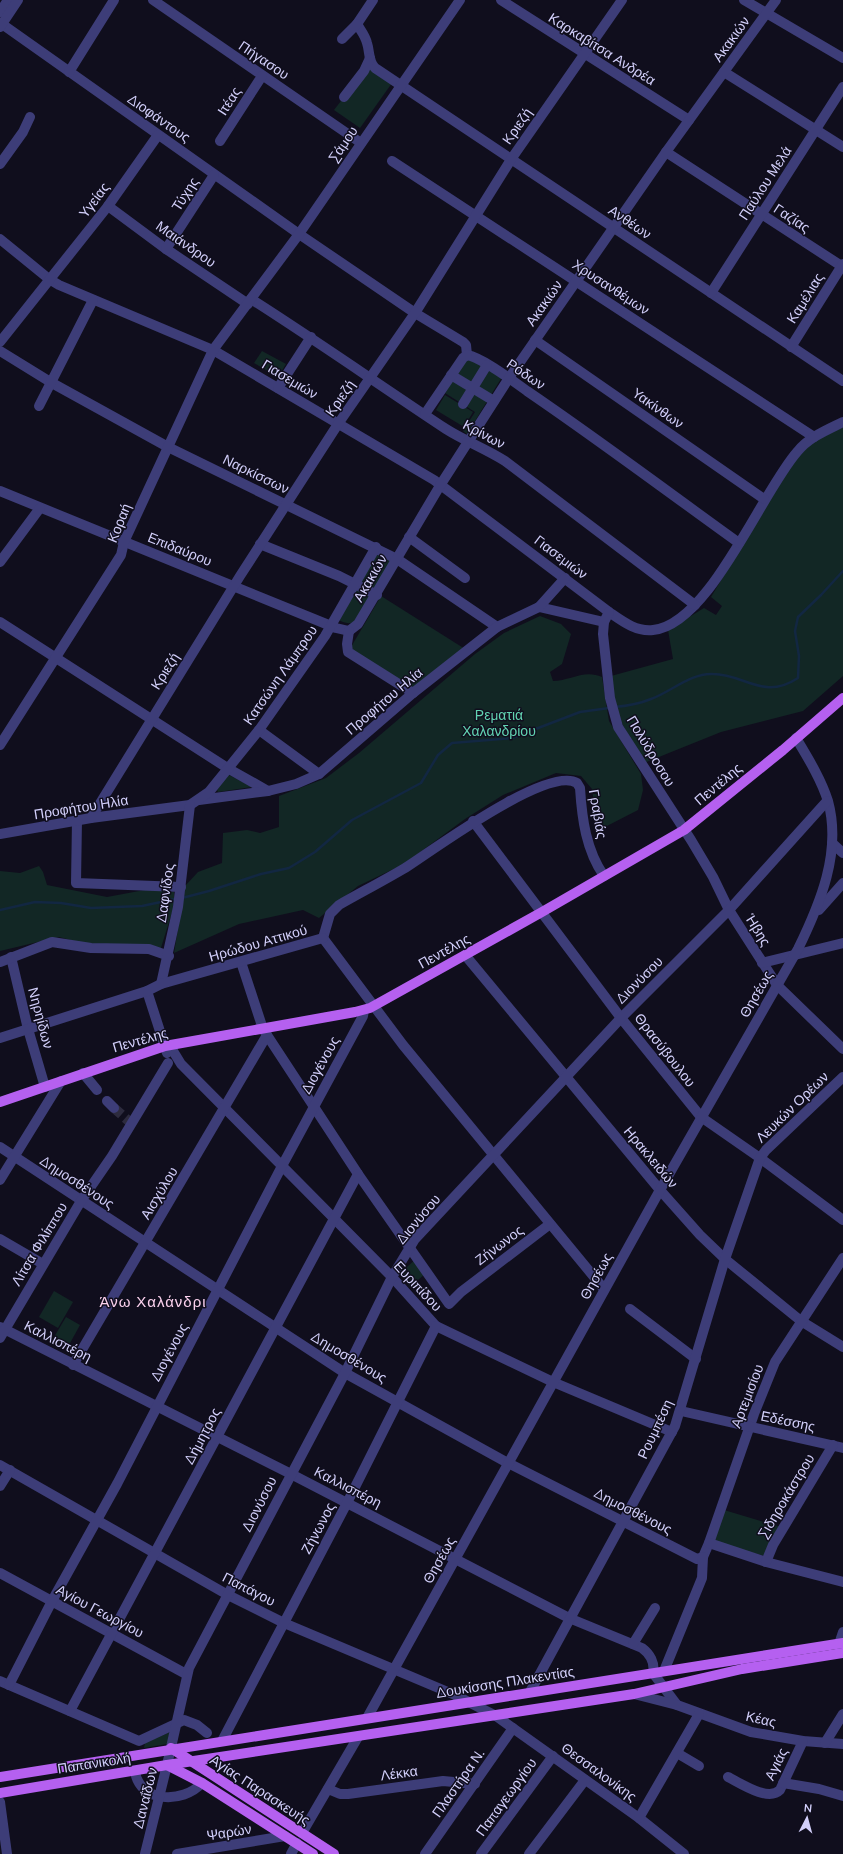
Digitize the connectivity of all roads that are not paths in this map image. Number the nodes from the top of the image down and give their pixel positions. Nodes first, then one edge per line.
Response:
1 (18, 0) edge
2 (114, 0) edge
3 (153, 0) edge
4 (373, 0) edge
5 (460, 0) edge
6 (500, 0) edge
7 (622, 0) edge
8 (744, 0) edge
9 (776, 0) edge
10 (766, 13) junction
11 (357, 24) junction
12 (1, 26) edge
13 (342, 39) dead end
14 (584, 55) junction
15 (370, 58) junction
16 (843, 58) edge
17 (69, 72) junction
18 (724, 72) junction
19 (262, 76) junction
20 (401, 85) junction
21 (843, 87) edge
22 (344, 97) dead end
23 (30, 117) dead end
24 (689, 120) junction
25 (816, 130) junction
26 (158, 134) junction
27 (220, 141) dead end
28 (361, 143) junction
29 (843, 147) edge
30 (666, 152) junction
31 (512, 158) junction
32 (392, 161) dead end
33 (0, 164) edge
34 (214, 174) junction
35 (108, 206) junction
36 (762, 214) junction
37 (476, 216) junction
38 (613, 227) junction
39 (299, 234) junction
40 (0, 239) edge
41 (166, 248) junction
42 (843, 266) edge
43 (49, 279) junction
44 (576, 281) junction
45 (711, 293) junction
46 (93, 300) junction
47 (250, 302) junction
48 (415, 313) junction
49 (311, 337) junction
50 (535, 340) junction
51 (0, 342) edge
52 (791, 346) junction
53 (213, 350) junction
54 (0, 351) edge
55 (467, 356) junction
56 (487, 364) junction
57 (451, 375) junction
58 (509, 378) junction
59 (370, 379) junction
60 (843, 381) edge
61 (52, 382) junction
62 (278, 388) junction
63 (473, 388) junction
64 (494, 400) junction
65 (463, 404) dead end
66 (39, 406) dead end
67 (425, 414) junction
68 (843, 422) edge
69 (338, 424) junction
70 (814, 437) junction
71 (468, 441) junction
72 (168, 447) junction
73 (441, 484) junction
74 (0, 491) edge
75 (764, 499) junction
76 (286, 505) junction
77 (40, 508) junction
78 (409, 537) junction
79 (124, 542) junction
80 (739, 543) junction
81 (260, 544) junction
82 (376, 547) junction
83 (397, 559) junction
84 (0, 562) edge
85 (465, 578) dead end
86 (565, 578) junction
87 (355, 583) junction
88 (234, 586) junction
89 (377, 595) junction
90 (695, 605) junction
91 (539, 607) junction
92 (609, 612) junction
93 (0, 622) edge
94 (604, 622) junction
95 (331, 626) junction
96 (497, 627) junction
97 (349, 631) junction
98 (56, 658) junction
99 (413, 693) junction
100 (842, 700) edge
101 (152, 720) junction
102 (259, 730) junction
103 (796, 738) junction
104 (0, 745) edge
105 (229, 768) junction
106 (319, 774) junction
107 (574, 780) joint
108 (268, 791) junction
109 (200, 800) junction
110 (828, 801) junction
111 (190, 805) junction
112 (91, 818) junction
113 (77, 820) junction
114 (473, 821) junction
115 (684, 830) junction
116 (0, 834) edge
117 (832, 843) junction
118 (843, 853) edge
119 (604, 876) junction
120 (843, 883) edge
121 (180, 890) junction
122 (729, 910) junction
123 (542, 912) junction
124 (815, 915) junction
125 (324, 938) junction
126 (843, 943) edge
127 (465, 955) junction
128 (795, 955) junction
129 (169, 956) junction
130 (11, 957) junction
131 (0, 962) edge
132 (241, 962) junction
133 (762, 963) junction
134 (161, 984) junction
135 (777, 985) junction
136 (147, 991) junction
137 (374, 1005) junction
138 (364, 1010) junction
139 (621, 1018) junction
140 (28, 1029) junction
141 (265, 1032) junction
142 (0, 1038) edge
143 (167, 1046) junction
144 (843, 1049) edge
145 (168, 1063) junction
146 (181, 1064) junction
147 (83, 1073) junction
148 (566, 1077) junction
149 (843, 1077) edge
150 (61, 1081) junction
151 (45, 1086) junction
152 (97, 1090) dead end
153 (0, 1102) edge
154 (314, 1105) junction
155 (226, 1108) junction
156 (701, 1117) junction
157 (0, 1147) edge
158 (494, 1155) junction
159 (14, 1157) junction
160 (760, 1158) junction
161 (282, 1166) junction
162 (358, 1174) junction
163 (0, 1180) edge
164 (660, 1190) junction
165 (81, 1201) junction
166 (334, 1219) junction
167 (843, 1220) edge
168 (550, 1224) junction
169 (0, 1239) edge
170 (145, 1243) junction
171 (410, 1248) junction
172 (843, 1258) edge
173 (725, 1259) junction
174 (43, 1264) junction
175 (392, 1277) junction
176 (218, 1289) junction
177 (604, 1289) junction
178 (630, 1309) dead end
179 (801, 1321) junction
180 (436, 1326) junction
181 (275, 1329) junction
182 (2, 1332) edge
183 (843, 1347) edge
184 (696, 1359) junction
185 (73, 1365) junction
186 (345, 1373) junction
187 (553, 1382) junction
188 (398, 1402) junction
189 (156, 1406) junction
190 (681, 1411) junction
191 (750, 1428) junction
192 (672, 1432) junction
193 (217, 1437) junction
194 (833, 1445) junction
195 (843, 1448) edge
196 (508, 1463) junction
197 (0, 1465) edge
198 (10, 1470) junction
199 (290, 1474) junction
200 (0, 1486) edge
201 (347, 1503) junction
202 (96, 1521) junction
203 (622, 1521) junction
204 (709, 1543) junction
205 (155, 1553) junction
206 (702, 1558) junction
207 (455, 1559) junction
208 (766, 1562) junction
209 (0, 1573) edge
210 (843, 1582) edge
211 (228, 1595) junction
212 (52, 1601) junction
213 (655, 1608) dead end
214 (569, 1618) junction
215 (284, 1623) junction
216 (843, 1632) edge
217 (112, 1633) junction
218 (633, 1644) junction
219 (841, 1649) edge
220 (394, 1670) junction
221 (664, 1671) junction
222 (653, 1673) junction
223 (186, 1674) junction
224 (5, 1683) edge
225 (663, 1687) junction
226 (530, 1692) junction
227 (634, 1694) junction
228 (469, 1702) junction
229 (677, 1705) junction
230 (70, 1711) junction
231 (698, 1714) junction
232 (843, 1714) edge
233 (496, 1716) junction
234 (367, 1718) junction
235 (178, 1722) junction
236 (513, 1728) junction
237 (207, 1733) dead end
238 (358, 1737) junction
239 (139, 1741) junction
240 (222, 1741) junction
241 (802, 1741) junction
242 (825, 1743) junction
243 (843, 1744) edge
244 (171, 1748) junction
245 (677, 1753) junction
246 (136, 1755) junction
247 (553, 1756) junction
248 (192, 1762) junction
249 (168, 1765) junction
250 (699, 1766) dead end
251 (134, 1771) junction
252 (0, 1776) edge
253 (728, 1777) dead end
254 (585, 1780) junction
255 (783, 1782) junction
256 (202, 1783) junction
257 (475, 1784) junction
258 (328, 1789) junction
259 (0, 1793) edge
260 (159, 1796) junction
261 (843, 1796) edge
262 (0, 1802) edge
263 (639, 1818) junction
264 (302, 1833) junction
265 (286, 1836) junction
266 (297, 1844) junction
267 (7, 1854) edge
268 (145, 1854) edge
269 (177, 1854) edge
270 (291, 1854) edge
271 (313, 1854) edge
272 (334, 1854) edge
273 (425, 1854) edge
274 (481, 1854) edge
275 (529, 1854) edge
276 (684, 1854) edge

1 - 12 street
2 - 17 street
3 - 19 street, Πήγασου
4 - 11 street
5 - 20 street, Σάμου
6 - 14 street, Καρκαβίτσα Ανδρέα
7 - 14 street, Κριεζή
8 - 10 street
9 - 10 street, Ακακιών
10 - 16 street
10 - 18 street, Ακακιών
11 - 13 street
11 - 15 street
12 - 17 street, Διοφάντους
14 - 24 street, Καρκαβίτσα Ανδρέα
14 - 31 street, Κριεζή
15 - 20 street, Ανθέων
15 - 22 street
17 - 26 street, Διοφάντους
18 - 24 street, Ακακιών
18 - 25 street
19 - 27 street, Ιτέας
19 - 28 street, Πήγασου
20 - 28 street, Σάμου
20 - 31 street, Ανθέων
21 - 25 street, Παύλου Μελά
23 - 33 street
24 - 30 street, Ακακιών
25 - 29 street
25 - 36 street, Παύλου Μελά
26 - 34 street, Διοφάντους
26 - 35 street, Υγείας
28 - 39 street, Σάμου
30 - 36 street, Γαζίας
30 - 38 street, Ακακιών
31 - 37 street, Κριεζή
31 - 38 street, Ανθέων
32 - 37 street, Χρυσανθέμων
34 - 39 street, Διοφάντους
34 - 41 street, Τύχης
35 - 41 street, Μαιάνδρου
35 - 43 street, Υγείας
36 - 42 street, Γαζίας
36 - 45 street, Παύλου Μελά
37 - 44 street, Χρυσανθέμων
37 - 48 street, Κριεζή
38 - 44 street, Ακακιών
38 - 45 street, Ανθέων
39 - 47 street, Σάμου
39 - 48 street
40 - 43 street, Γιασεμιών
41 - 47 street, Μαιάνδρου
42 - 52 street, Καμέλιας
43 - 46 street, Γιασεμιών
43 - 51 street, Υγείας
44 - 50 street, Ακακιών
44 - 70 street, Χρυσανθέμων
45 - 52 street, Ανθέων
46 - 53 street, Γιασεμιών
46 - 61 street
47 - 49 street, Κρίνων
47 - 53 street, Κοραή
48 - 55 street
48 - 59 street, Κριεζή
49 - 59 street, Κρίνων
49 - 62 street
50 - 58 street, Ακακιών
50 - 75 street, Υακίνθων
52 - 60 street, Ανθέων
53 - 62 street, Γιασεμιών
53 - 72 street, Κοραή
54 - 61 street, Ναρκίσσων
55 - 56 street, Ρόδων
55 - 57 street
56 - 58 street, Ρόδων
56 - 63 street
57 - 63 street
57 - 67 street
58 - 64 street, Ακακιών
58 - 80 street, Ρόδων
59 - 67 street, Κρίνων
59 - 69 street, Κριεζή
61 - 66 street
61 - 72 street, Ναρκίσσων
62 - 69 street, Γιασεμιών
63 - 64 street
63 - 65 street
64 - 71 street, Ακακιών
67 - 71 street, Κρίνων
68 - 70 street, Γιασεμιών
69 - 73 street, Γιασεμιών
69 - 76 street, Κριεζή
70 - 75 street, Γιασεμιών
71 - 73 street, Ακακιών
71 - 90 street, Κρίνων
72 - 76 street, Ναρκίσσων
72 - 79 street, Κοραή
73 - 78 street, Ακακιών
73 - 86 street, Γιασεμιών
74 - 77 street, Επιδαύρου
75 - 80 street, Γιασεμιών
76 - 81 street, Κριεζή
76 - 82 street, Ναρκίσσων
77 - 79 street, Επιδαύρου
77 - 84 street
78 - 83 street, Ακακιών
78 - 85 street
79 - 88 street, Επιδαύρου
79 - 98 street, Κοραή
80 - 90 street, Γιασεμιών
81 - 87 street
81 - 88 street, Κριεζή
82 - 83 street, Ναρκίσσων
82 - 87 street, Κατσώνη Λάμπρου
83 - 89 street, Ακακιών
83 - 96 street, Ναρκίσσων
86 - 91 street, Προφήτου Ηλία
86 - 92 street, Γιασεμιών
87 - 89 street
87 - 95 street, Κατσώνη Λάμπρου
88 - 95 street, Επιδαύρου
88 - 101 street, Κριεζή
89 - 97 street, Ακακιών
90 - 92 street, Γιασεμιών
91 - 94 street
91 - 96 street, Προφήτου Ηλία
92 - 94 street, Πολύδροσου
93 - 98 street
94 - 115 street, Πολύδροσου
95 - 97 street, Επιδαύρου
95 - 102 street, Κατσώνη Λάμπρου
96 - 99 street, Προφήτου Ηλία
97 - 99 street
98 - 101 street
98 - 104 street, Κοραή
99 - 106 street, Προφήτου Ηλία
100 - 103 main road, Πεντέλης
101 - 105 street
101 - 112 street, Κριεζή
102 - 105 street, Κατσώνη Λάμπρου
102 - 106 street
103 - 110 street, Θησέως
103 - 115 main road, Πεντέλης
105 - 108 street
105 - 109 street, Κατσώνη Λάμπρου
106 - 108 street, Προφήτου Ηλία
107 - 114 street, Ηρώδου Αττικού
107 - 119 street, Γραβιάς
108 - 109 street, Προφήτου Ηλία
109 - 111 street, Κατσώνη Λάμπρου
110 - 117 street, Θησέως
110 - 122 street, Διονύσου
111 - 112 street, Προφήτου Ηλία
111 - 121 street, Δαφνίδος
112 - 113 street, Προφήτου Ηλία
113 - 116 street, Προφήτου Ηλία
113 - 121 street
114 - 123 street, Θρασύβουλου
114 - 125 street, Ηρώδου Αττικού
115 - 119 main road, Πεντέλης
115 - 122 street, Ήβης
117 - 118 street
117 - 124 street, Θησέως
119 - 123 main road, Πεντέλης
120 - 124 street
121 - 129 street, Δαφνίδος
122 - 133 street, Ήβης
122 - 139 street, Διονύσου
123 - 127 main road, Πεντέλης
123 - 139 street, Θρασύβουλου
124 - 128 street, Θησέως
125 - 132 street, Ηρώδου Αττικού
125 - 137 street
126 - 128 street
127 - 137 main road, Πεντέλης
127 - 148 street, Ηρακλειδών
128 - 133 street
128 - 135 street, Θησέως
129 - 130 street
129 - 134 street, Δαφνίδος
130 - 131 street
130 - 140 street, Νηρηίδων
132 - 134 street, Ηρώδου Αττικού
132 - 141 street
133 - 135 street, Ήβης
134 - 136 street, Ηρώδου Αττικού
135 - 144 street, Ήβης
135 - 156 street, Θησέως
136 - 140 street, Ηρώδου Αττικού
136 - 143 street
137 - 138 main road, Πεντέλης
137 - 158 street
138 - 141 main road, Πεντέλης
138 - 154 street, Διογένους
139 - 148 street, Διονύσου
139 - 156 street, Θρασύβουλου
140 - 142 street, Ηρώδου Αττικού
140 - 151 street, Νηρηίδων
141 - 143 main road, Πεντέλης
141 - 154 street
141 - 155 street, Αισχύλου
143 - 145 street
143 - 146 street, Ευριπίδου
143 - 147 main road, Πεντέλης
145 - 146 street
145 - 165 street, Λίτσα Φιλίππου
146 - 155 street, Ευριπίδου
147 - 150 main road, Πεντέλης
147 - 152 street
148 - 158 street, Διονύσου
148 - 164 street, Ηρακλειδών
149 - 160 street, Λευκών Ορέων
150 - 151 main road, Πεντέλης
150 - 159 street
151 - 153 main road, Πεντέλης
154 - 161 street, Διογένους
154 - 162 street
155 - 161 street, Ευριπίδου
155 - 170 street, Αισχύλου
156 - 160 street, Θρασύβουλου
156 - 164 street, Θησέως
157 - 159 street, Δημοσθένους
158 - 168 street
158 - 171 street, Διονύσου
159 - 163 street
159 - 165 street, Δημοσθένους
160 - 167 street, Θρασύβουλου
160 - 173 street, Ρουμπέση
161 - 166 street, Ευριπίδου
161 - 176 street, Διογένους
162 - 166 street, Δήμητρος
162 - 171 street
164 - 173 street, Ηρακλειδών
164 - 177 street, Θησέως
165 - 170 street, Δημοσθένους
165 - 174 street, Λίτσα Φιλίππου
166 - 175 street, Ευριπίδου
166 - 181 street, Δήμητρος
168 - 171 street, Ζήνωνος
168 - 177 street
169 - 174 street
170 - 176 street, Δημοσθένους
170 - 185 street, Αισχύλου
171 - 175 street, Διονύσου
172 - 179 street, Αρτεμισίου
173 - 179 street, Ηρακλειδών
173 - 184 street, Ρουμπέση
174 - 182 street, Λίτσα Φιλίππου
175 - 180 street, Ευριπίδου
175 - 186 street, Διονύσου
176 - 181 street, Δημοσθένους
176 - 189 street, Διογένους
177 - 187 street, Θησέως
178 - 184 street
179 - 183 street, Ηρακλειδών
179 - 191 street, Αρτεμισίου
180 - 187 street, Ευριπίδου
180 - 188 street, Ζήνωνος
181 - 186 street, Δημοσθένους
181 - 193 street, Δήμητρος
182 - 185 street, Καλλισπέρη
184 - 190 street, Ρουμπέση
185 - 189 street, Καλλισπέρη
186 - 188 street, Δημοσθένους
186 - 199 street, Διονύσου
187 - 192 street, Ευριπίδου
187 - 196 street, Θησέως
188 - 196 street, Δημοσθένους
188 - 201 street, Ζήνωνος
189 - 193 street, Καλλισπέρη
189 - 202 street, Διογένους
190 - 191 street, Εδέσσης
190 - 192 street, Ρουμπέση
191 - 194 street, Εδέσσης
191 - 204 street, Αρτεμισίου
192 - 203 street, Ρουμπέση
193 - 199 street, Καλλισπέρη
193 - 205 street, Δήμητρος
194 - 195 street, Εδέσσης
194 - 208 street, Σιδηροκάστρου
196 - 203 street, Δημοσθένους
196 - 207 street, Θησέως
197 - 198 street, Παπάγου
198 - 200 street
198 - 202 street, Παπάγου
199 - 201 street, Καλλισπέρη
199 - 211 street, Διονύσου
201 - 207 street, Καλλισπέρη
201 - 215 street, Ζήνωνος
202 - 205 street, Παπάγου
202 - 212 street, Διογένους
203 - 206 street, Δημοσθένους
203 - 214 street, Ρουμπέση
204 - 206 street, Αρτεμισίου
204 - 208 street
205 - 211 street, Παπάγου
205 - 217 street, Δήμητρος
206 - 221 street, Αρτεμισίου
207 - 214 street, Καλλισπέρη
207 - 220 street, Θησέως
208 - 210 street
209 - 212 street, Αγίου Γεωργίου
211 - 215 street, Παπάγου
211 - 223 street, Διονύσου
212 - 217 street, Αγίου Γεωργίου
212 - 224 street, Διογένους
213 - 218 street
214 - 218 street, Καλλισπέρη
214 - 226 street, Ρουμπέση
215 - 220 street, Παπάγου
215 - 240 street, Ζήνωνος
216 - 219 street
217 - 223 street, Αγίου Γεωργίου
217 - 230 street, Δήμητρος
218 - 222 street, Καλλισπέρη
219 - 221 main road, Δουκίσσης Πλακεντίας
219 - 225 main road
220 - 228 street, Παπάγου
220 - 234 street, Θησέως
221 - 222 main road, Δουκίσσης Πλακεντίας
222 - 225 street, Καλλισπέρη
222 - 226 main road, Δουκίσσης Πλακεντίας
223 - 235 street, Διονύσου
224 - 230 street
225 - 227 main road
225 - 229 street, Κέας
226 - 228 main road, Δουκίσσης Πλακεντίας
227 - 229 street, Κέας
227 - 233 main road
228 - 233 street, Παπάγου
228 - 234 main road, Δουκίσσης Πλακεντίας
229 - 231 street, Κέας
230 - 239 street
231 - 241 street, Κέας
231 - 245 street
232 - 242 street
233 - 236 street, Θεσσαλονίκης
233 - 238 main road
234 - 240 main road, Δουκίσσης Πλακεντίας
235 - 237 street
235 - 239 street
235 - 244 street, Διονύσου
236 - 247 street, Θεσσαλονίκης
236 - 257 street, Πλαστήρα Ν.
238 - 248 main road
238 - 258 street
239 - 246 street
240 - 244 main road, Δουκίσσης Πλακεντίας
241 - 242 street, Κέας
241 - 255 street, Αγιάς
242 - 243 street, Κέας
244 - 246 main road, Δουκίσσης Πλακεντίας
244 - 248 main road, Αγίας Παρασκευής
244 - 249 street, Δαναΐδων
245 - 250 street
245 - 263 street
246 - 252 main road, Δουκίσσης Πλακεντίας
247 - 254 street, Θεσσαλονίκης
247 - 274 street, Παπαγεωργίου
248 - 249 main road, Παπανικολή
248 - 264 main road, Αγίας Παρασκευής
249 - 251 main road, Παπανικολή
249 - 256 main road, Αγίας Παρασκευής
249 - 260 street, Δαναΐδων
251 - 259 main road, Παπανικολή
251 - 260 street
253 - 255 street, Αγιάς
254 - 263 street, Θεσσαλονίκης
254 - 275 street
255 - 261 street
256 - 260 street
256 - 265 main road, Αγίας Παρασκευής
257 - 258 street, Λέκκα
257 - 273 street, Πλαστήρα Ν.
258 - 264 street
260 - 268 street, Δαναΐδων
262 - 267 street
263 - 276 street, Θεσσαλονίκης
264 - 272 main road, Αγίας Παρασκευής
265 - 266 main road, Αγίας Παρασκευής
265 - 269 street, Ψαρών
266 - 270 street
266 - 271 main road, Αγίας Παρασκευής

